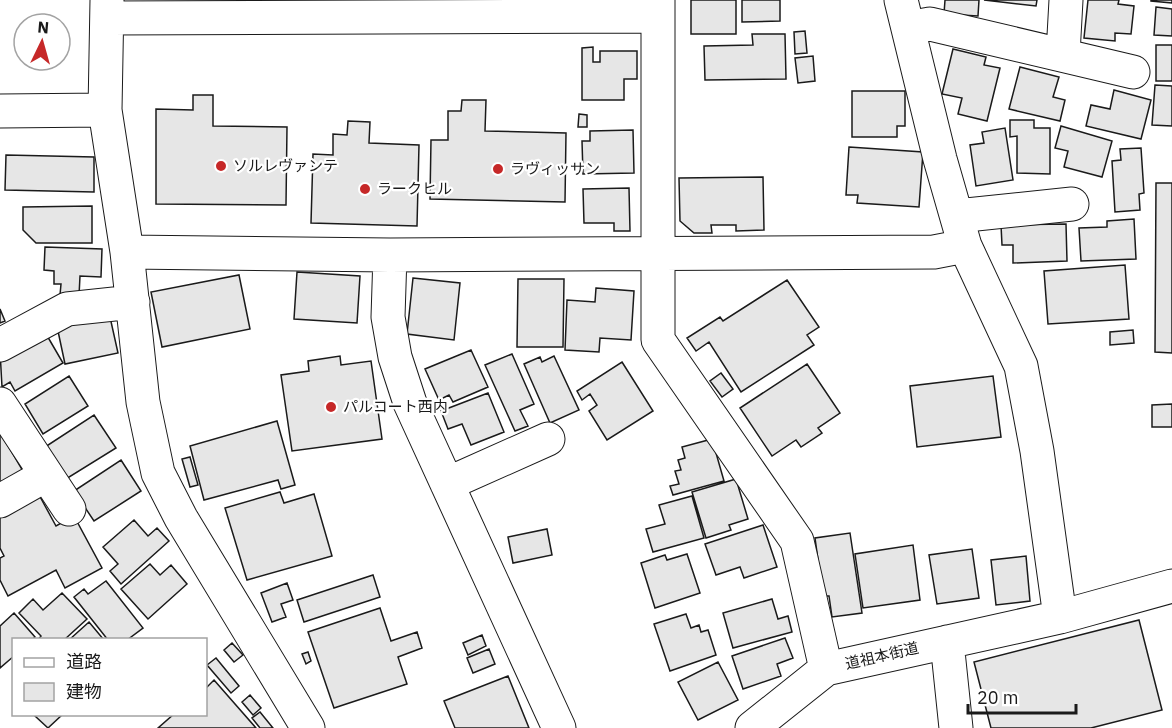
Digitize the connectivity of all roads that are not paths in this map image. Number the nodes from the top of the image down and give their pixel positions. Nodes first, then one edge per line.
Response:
1 (1066, 0) edge
2 (658, 8) edge
3 (108, 9) edge
4 (904, 14) edge
5 (1063, 54) junction
6 (1133, 72) dead end
7 (105, 110) junction
8 (0, 111) edge
9 (1072, 204) dead end
10 (961, 231) junction
11 (127, 252) junction
12 (660, 252) junction
13 (390, 255) junction
14 (133, 302) junction
15 (0, 345) edge
16 (0, 404) edge
17 (548, 439) dead end
18 (46, 475) junction
19 (447, 484) junction
20 (0, 501) edge
21 (69, 509) dead end
22 (1172, 586) edge
23 (1060, 617) junction
24 (947, 642) junction
25 (826, 669) junction
26 (308, 728) edge
27 (559, 728) edge
28 (752, 728) edge
29 (956, 728) edge

1 - 5 street
2 - 3 street
2 - 12 street
3 - 7 street
4 - 5 street
4 - 10 street
5 - 6 street
7 - 8 street
7 - 11 street
9 - 10 street
10 - 12 street
10 - 23 street
11 - 13 street
11 - 14 street
12 - 13 street
12 - 25 street
13 - 19 street
14 - 15 street
14 - 26 street
16 - 18 street
17 - 19 street
18 - 20 street
18 - 21 street
19 - 27 street
22 - 23 street, 道祖本街道
23 - 24 street, 道祖本街道
24 - 25 street, 道祖本街道
24 - 29 street
25 - 28 street, 道祖本街道

